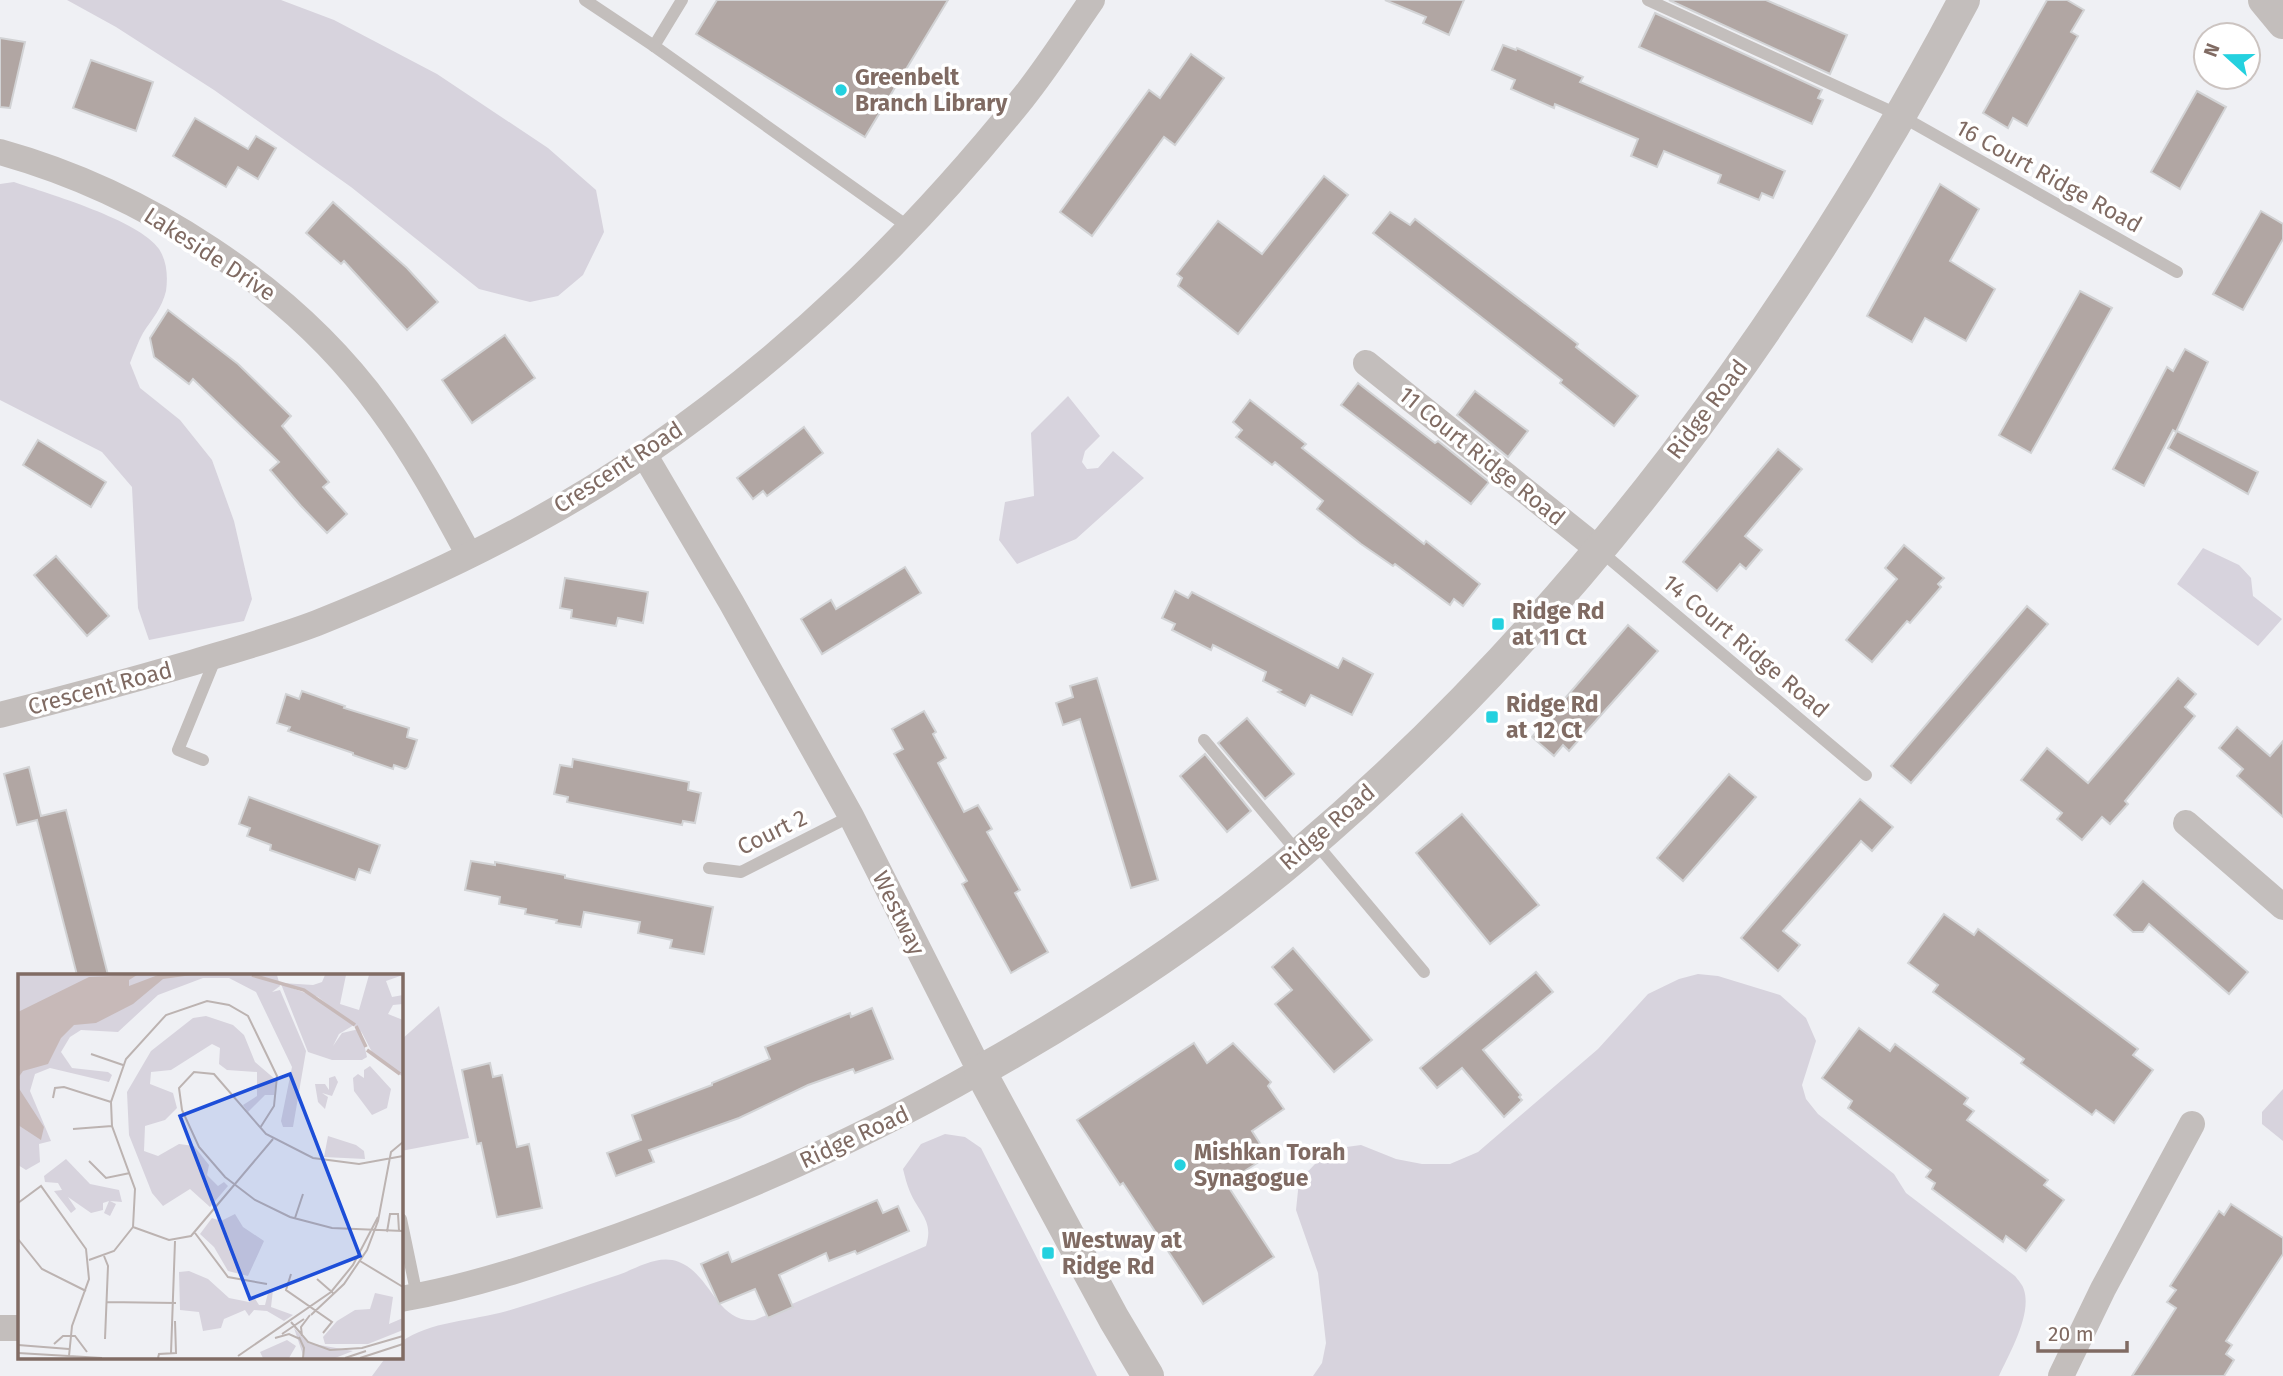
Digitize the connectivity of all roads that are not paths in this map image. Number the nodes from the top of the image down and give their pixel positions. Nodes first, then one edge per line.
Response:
1 (585, 0) edge
2 (682, 0) edge
3 (1092, 0) edge
4 (1648, 0) edge
5 (1964, 0) edge
6 (2264, 0) edge
7 (2283, 23) edge
8 (654, 46) junction
9 (1901, 116) junction
10 (0, 152) edge
11 (911, 228) junction
12 (2177, 272) dead end
13 (1366, 363) dead end
14 (644, 454) junction
15 (1599, 550) junction
16 (469, 555) junction
17 (216, 656) junction
18 (0, 716) edge
19 (1203, 740) dead end
20 (203, 760) dead end
21 (1866, 775) dead end
22 (851, 816) junction
23 (2186, 823) dead end
24 (1306, 847) junction
25 (709, 868) dead end
26 (2283, 907) edge
27 (1424, 972) dead end
28 (980, 1071) junction
29 (2192, 1124) dead end
30 (402, 1229) edge
31 (409, 1297) edge
32 (0, 1328) edge
33 (18, 1328) edge
34 (1148, 1376) edge
35 (2061, 1376) edge

1 - 8 lane
2 - 8 lane
3 - 11 street, Crescent Road
4 - 9 lane, 16 Court Ridge Road
5 - 9 street, Ridge Road
6 - 7 street
8 - 11 lane
9 - 12 lane, 16 Court Ridge Road
9 - 15 street, Ridge Road
10 - 16 street, Lakeside Drive
11 - 14 street, Crescent Road
13 - 15 street, 11 Court Ridge Road
14 - 16 street, Crescent Road
14 - 22 street, Westway
15 - 21 lane, 14 Court Ridge Road
15 - 24 street, Ridge Road
16 - 17 street, Crescent Road
17 - 18 street, Crescent Road
17 - 20 lane
19 - 24 lane
22 - 25 lane, Court 2
22 - 28 street, Westway
23 - 26 street
24 - 27 lane
24 - 28 street, Ridge Road
28 - 31 street, Ridge Road
28 - 34 street, Westway
29 - 35 street
30 - 31 lane
32 - 33 street

